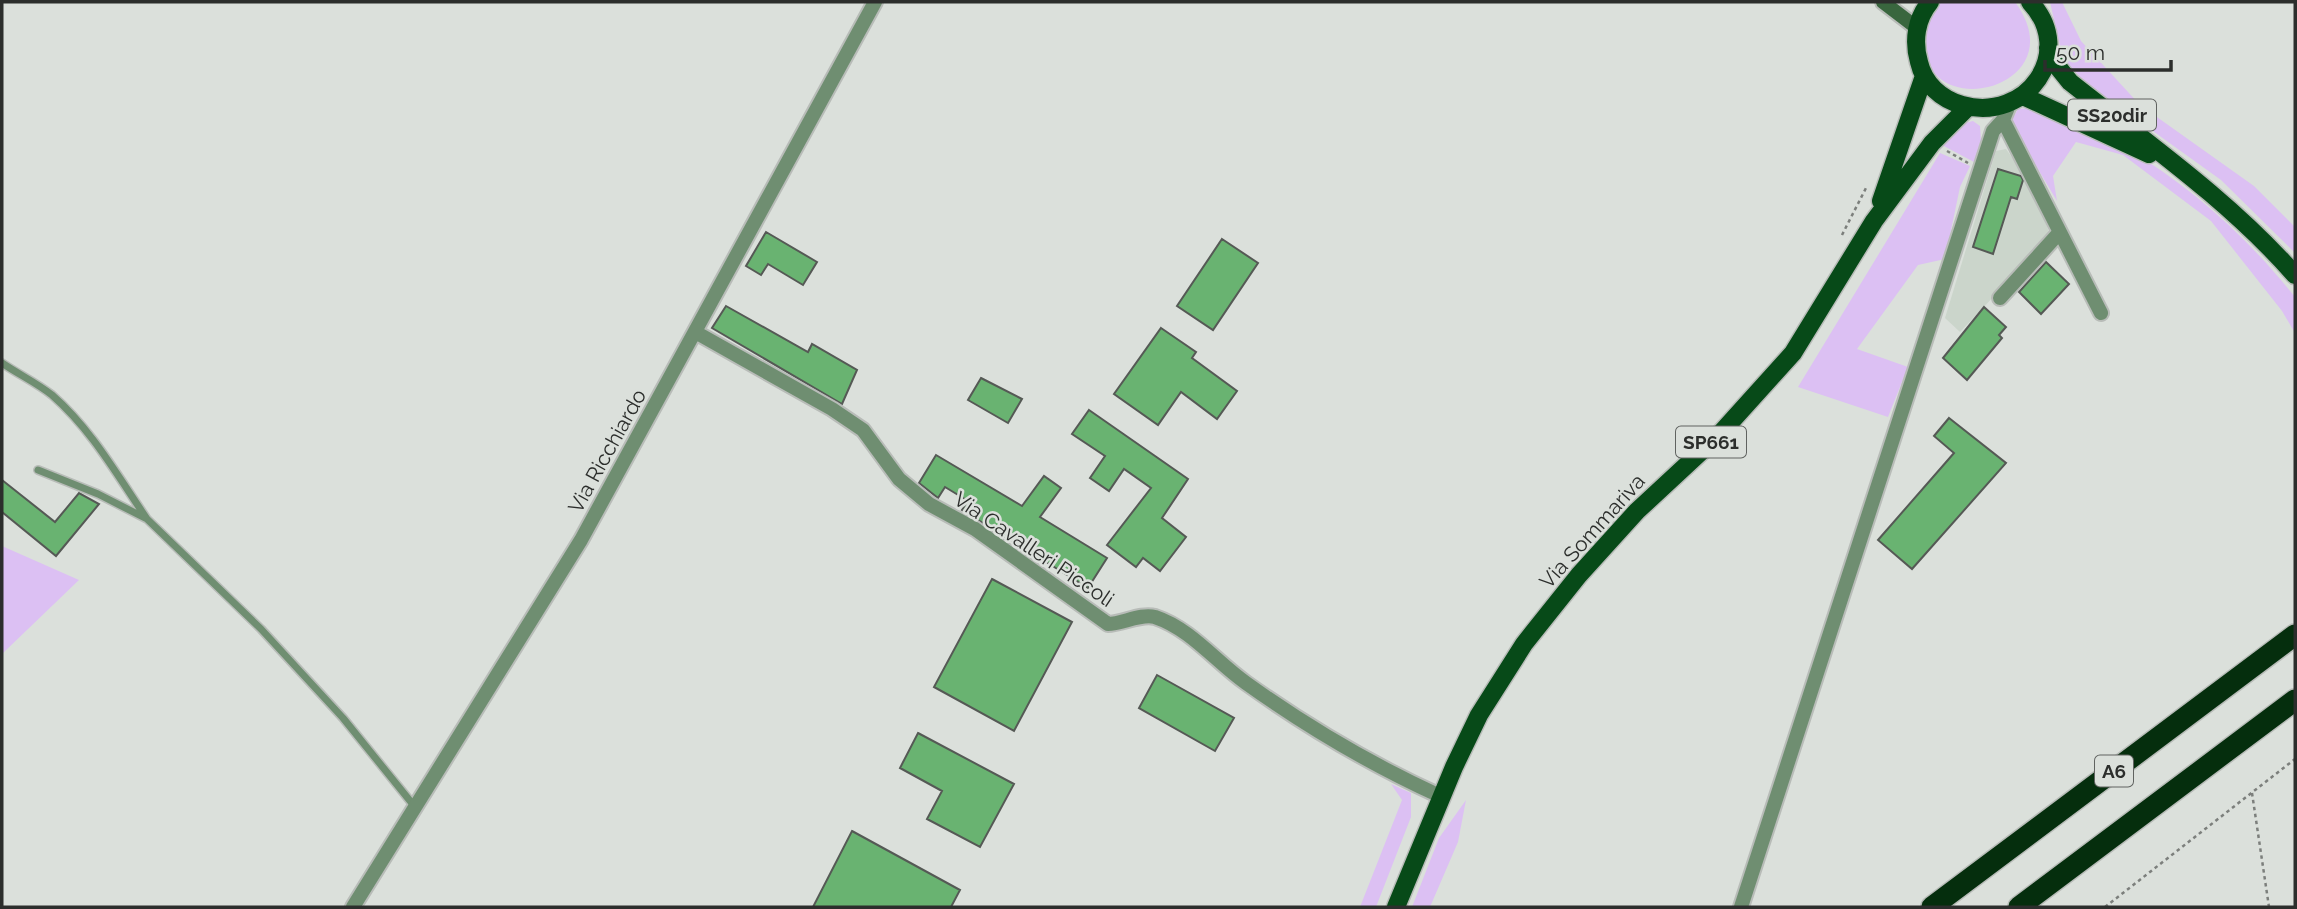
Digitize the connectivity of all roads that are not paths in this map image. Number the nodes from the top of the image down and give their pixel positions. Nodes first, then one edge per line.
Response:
1 (875, 2) edge
2 (1883, 2) edge
3 (1930, 2) edge
4 (2030, 2) edge
5 (1917, 28) junction
6 (2048, 48) junction
7 (1924, 76) junction
8 (2012, 107) junction
9 (1974, 108) junction
10 (1993, 131) junction
11 (2186, 174) junction
12 (1874, 221) junction
13 (2059, 233) junction
14 (2295, 275) edge
15 (2000, 298) dead end
16 (2101, 313) dead end
17 (696, 333) junction
18 (2, 363) edge
19 (38, 470) dead end
20 (147, 519) junction
21 (2295, 635) edge
22 (2295, 700) edge
23 (1440, 796) junction
24 (415, 808) junction
25 (353, 907) edge
26 (1396, 907) edge
27 (1741, 907) edge
28 (1932, 907) edge
29 (2019, 907) edge

1 - 17 street, Via Ricchiardo
2 - 5 main road
3 - 5 main road
4 - 6 main road
5 - 7 main road
6 - 8 main road
6 - 11 main road, SS20dir
7 - 9 main road
7 - 12 main road
8 - 9 main road
8 - 10 street
8 - 11 main road, SS20dir
8 - 13 street
9 - 10 street
9 - 12 main road
10 - 27 street
11 - 14 main road, SS20dir
12 - 23 main road, Via Sommariva / SP661
13 - 15 street
13 - 16 street
17 - 23 street, Via Cavalleri Piccoli
17 - 24 street, Via Ricchiardo
18 - 20 lane
19 - 20 lane
20 - 24 lane
21 - 28 highway, A6
22 - 29 highway, A6
23 - 26 main road, Via Sommariva / SP661
24 - 25 street, Via Ricchiardo

